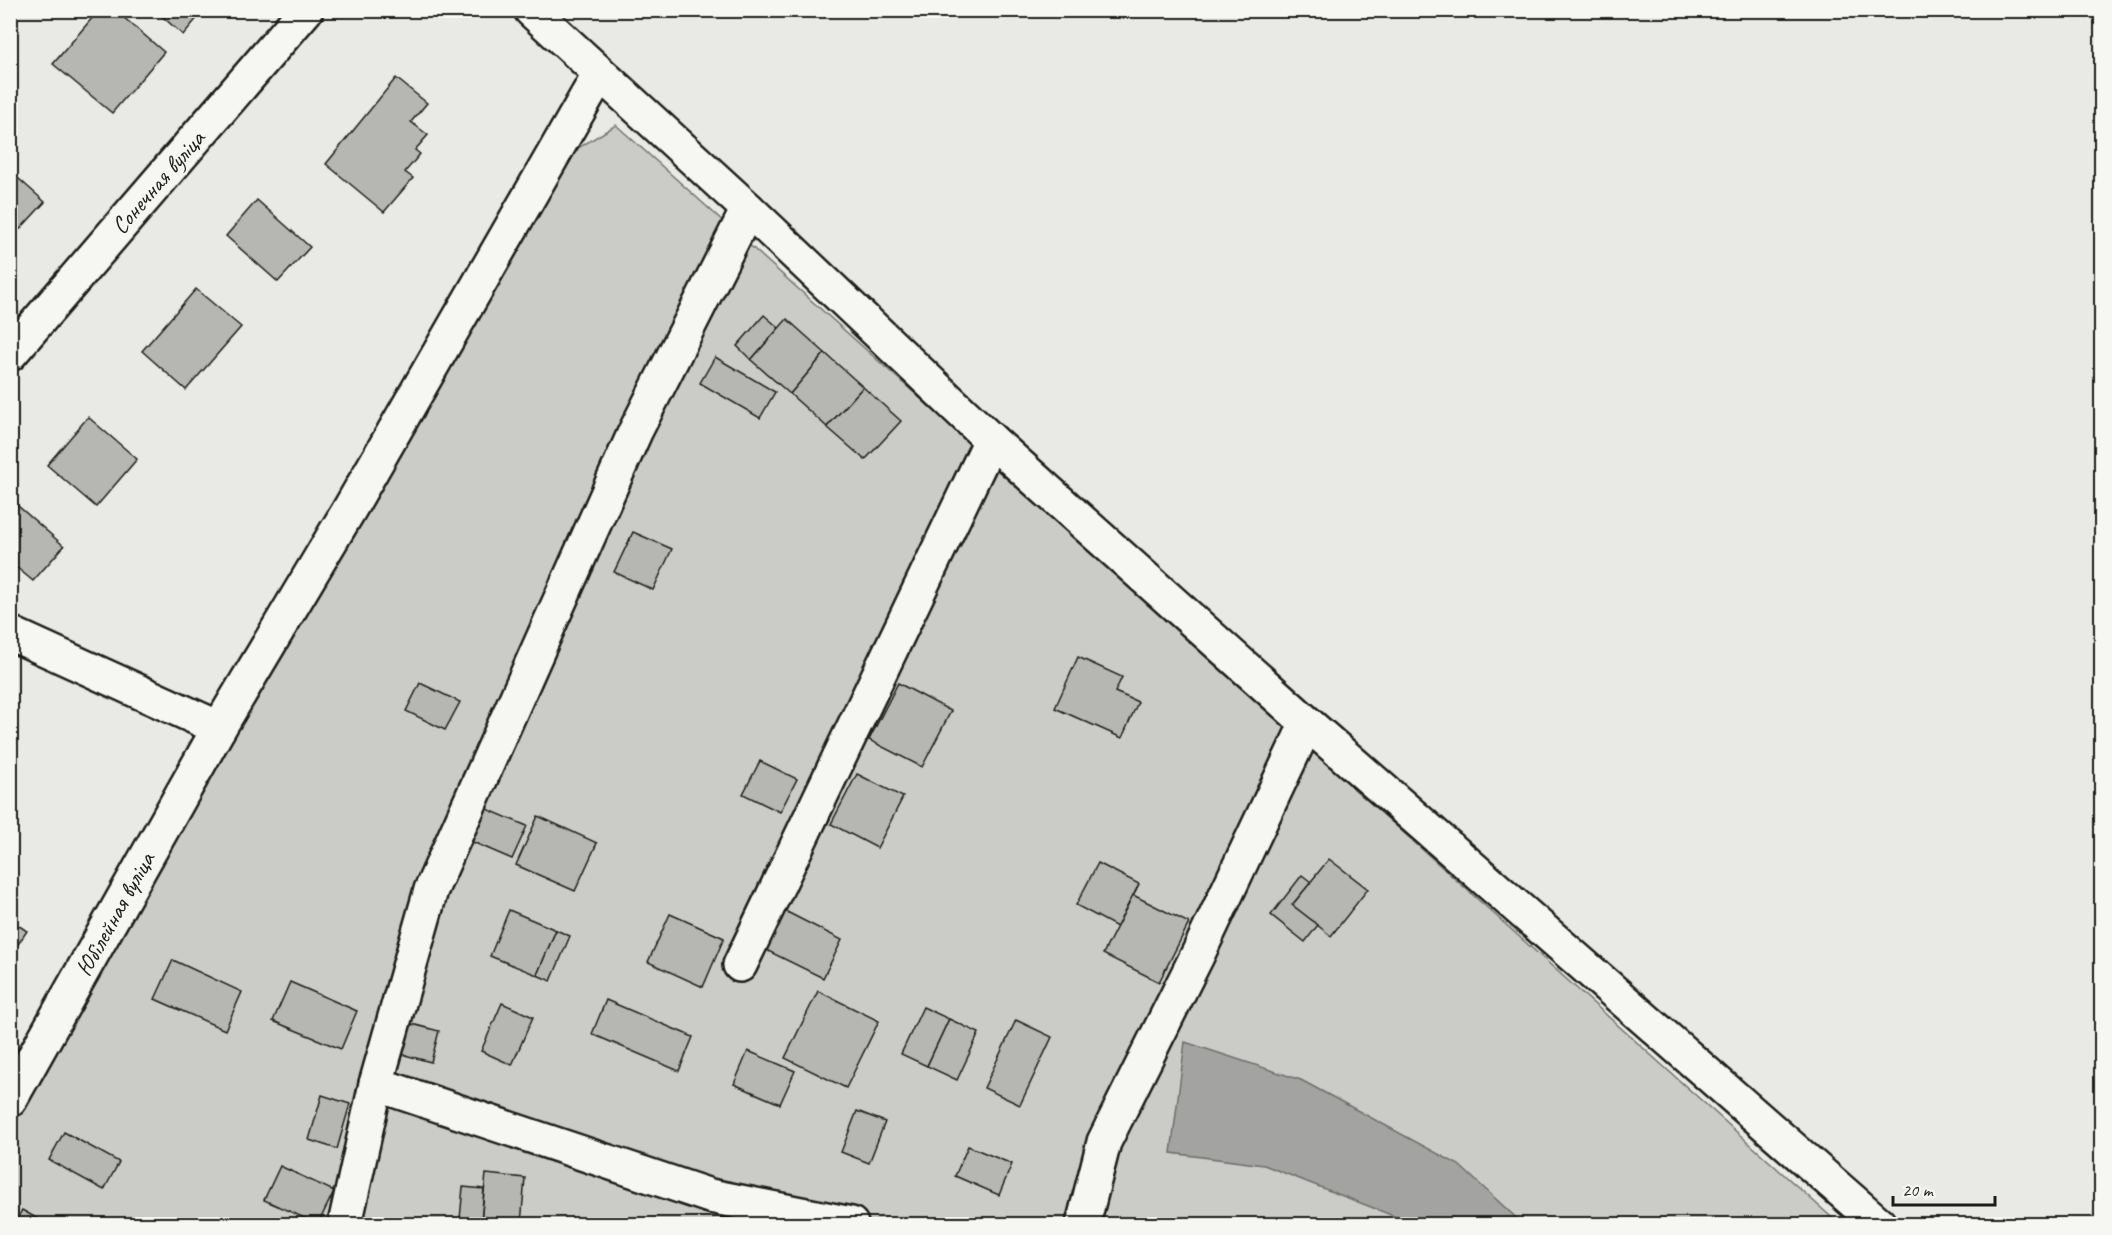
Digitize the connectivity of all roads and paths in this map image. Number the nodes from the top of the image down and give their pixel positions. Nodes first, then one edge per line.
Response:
1 (306, 10) edge
2 (531, 10) edge
3 (599, 75) junction
4 (748, 209) junction
5 (10, 354) edge
6 (991, 440) junction
7 (10, 633) edge
8 (1307, 723) junction
9 (219, 728) junction
10 (740, 965) dead end
11 (376, 1084) junction
12 (10, 1100) edge
13 (709, 1210) edge
14 (345, 1224) edge
15 (851, 1224) edge
16 (1083, 1224) edge
17 (1879, 1224) edge

1 - 5 street, Сонечная вуліца
2 - 3 street
3 - 4 street
3 - 9 street, Юбілейная вуліца
4 - 6 street
4 - 11 street
6 - 8 street
6 - 10 street
7 - 9 street
8 - 16 street
8 - 17 street
9 - 12 street, Юбілейная вуліца
11 - 13 street
11 - 14 street
13 - 15 street

